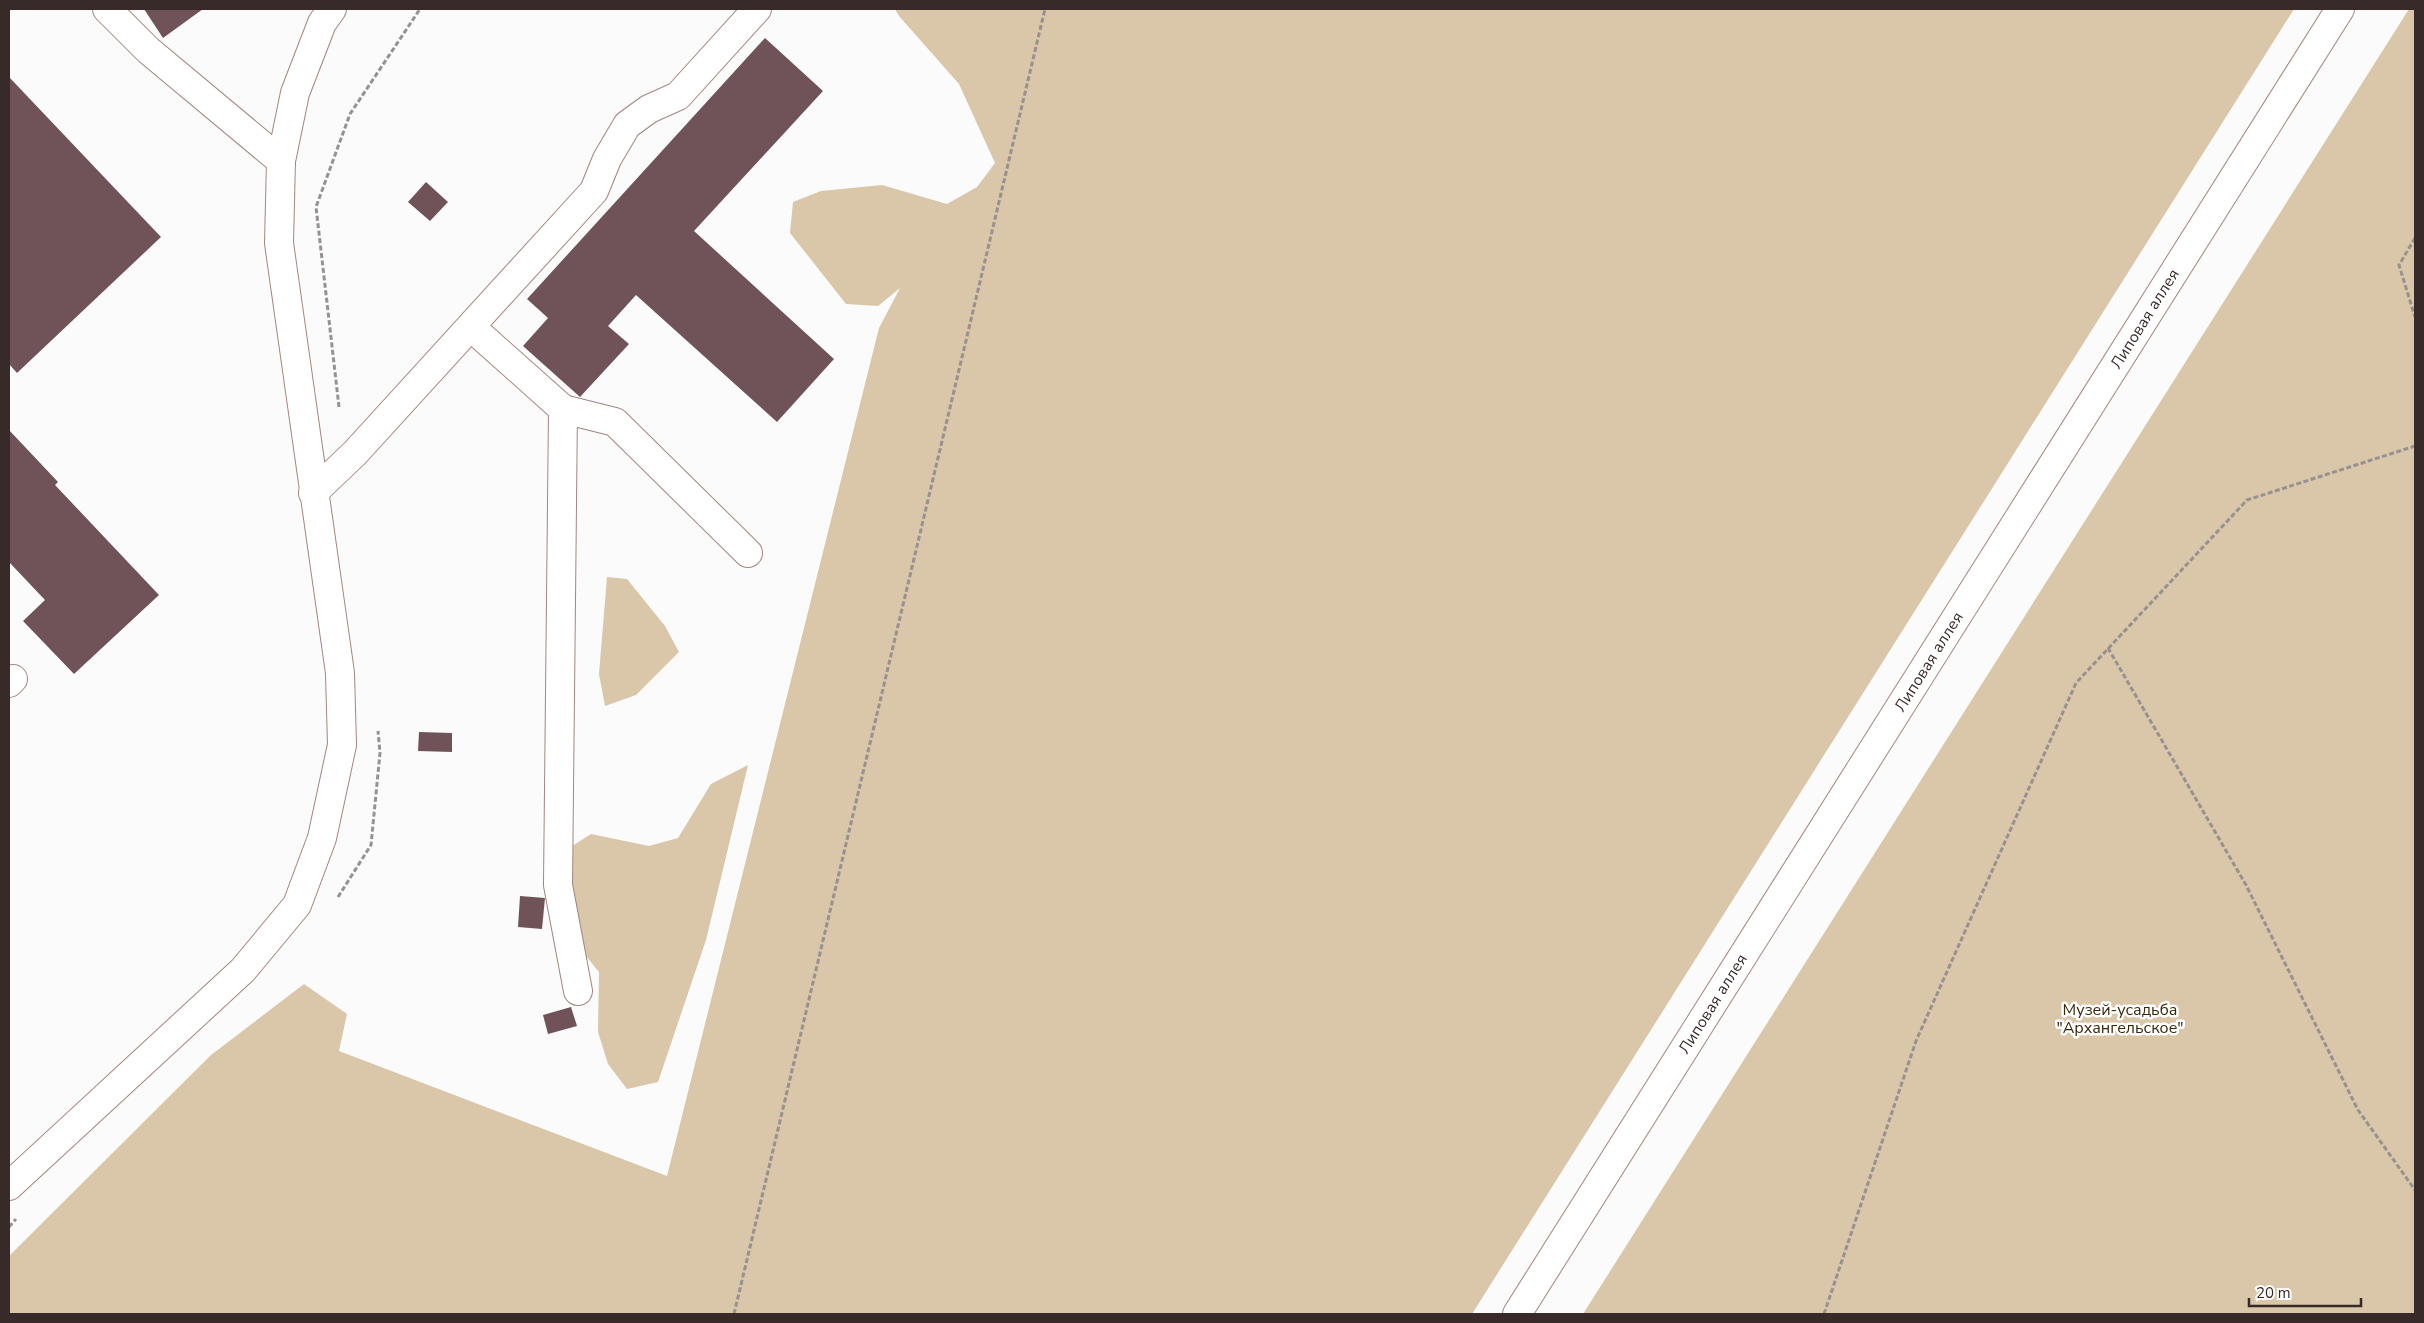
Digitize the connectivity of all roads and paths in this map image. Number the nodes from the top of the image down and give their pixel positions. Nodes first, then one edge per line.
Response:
1 (107, 9) edge
2 (420, 9) edge
3 (757, 9) edge
4 (1045, 9) edge
5 (2340, 9) edge
6 (321, 13) edge
7 (282, 161) junction
8 (2415, 238) edge
9 (2415, 317) edge
10 (471, 327) junction
11 (563, 410) junction
12 (2415, 446) edge
13 (345, 464) junction
14 (313, 493) junction
15 (748, 553) dead end
16 (2108, 648) junction
17 (377, 724) dead end
18 (336, 900) dead end
19 (578, 991) dead end
20 (9, 1186) edge
21 (2415, 1190) edge
22 (23, 1213) dead end
23 (9, 1227) edge
24 (734, 1314) edge
25 (1517, 1314) edge
26 (1824, 1314) edge

1 - 7 street
2 - 13 path
3 - 10 street
4 - 24 path
5 - 25 street, Липовая аллея
6 - 7 street
7 - 14 street
8 - 9 path
10 - 11 street
10 - 13 street
11 - 15 street
11 - 19 street
12 - 16 path
13 - 14 street
14 - 20 street
16 - 21 path
16 - 26 path
17 - 18 path
22 - 23 path

